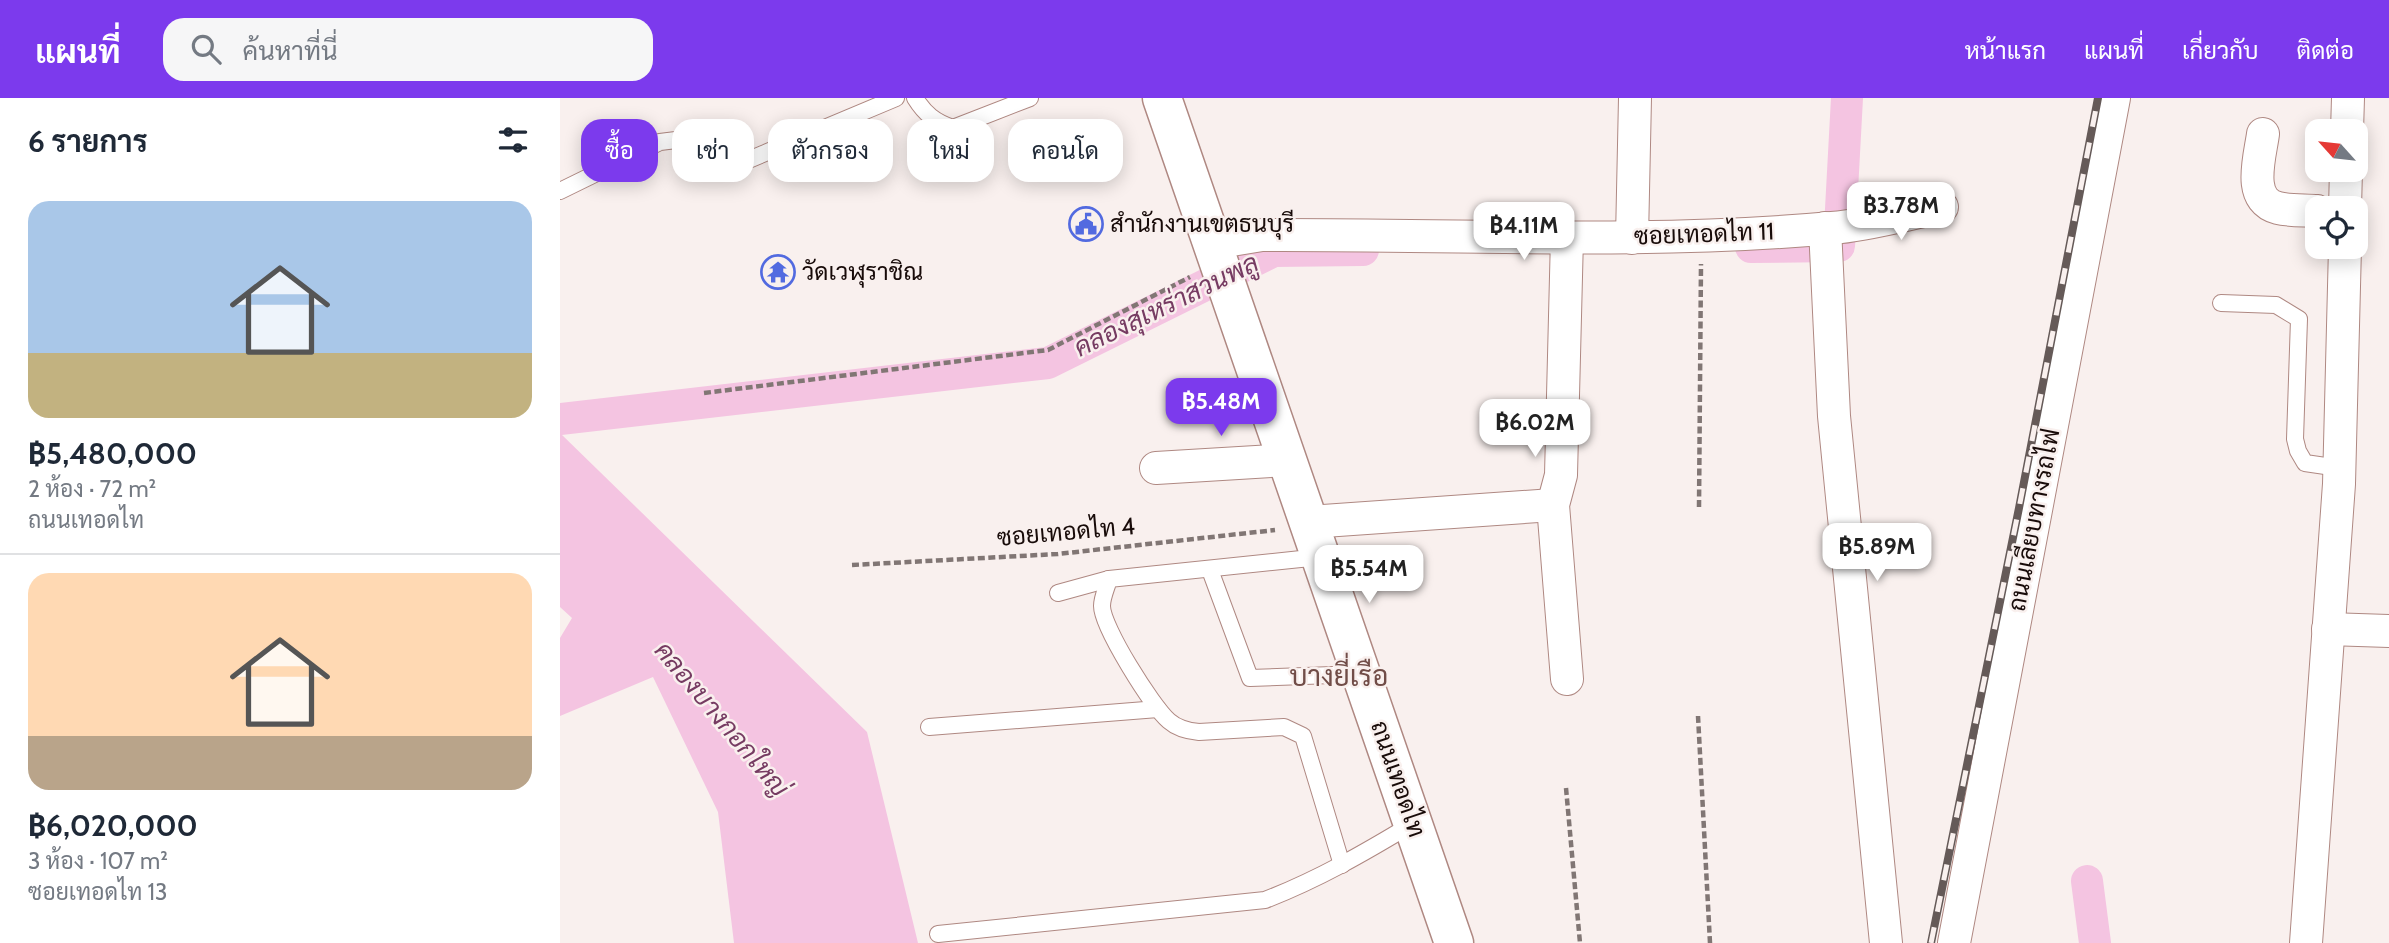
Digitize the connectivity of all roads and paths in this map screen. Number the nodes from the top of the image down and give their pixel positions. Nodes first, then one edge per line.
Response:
1 (896, 98) edge
2 (915, 98) edge
3 (1162, 98) edge
4 (1635, 98) edge
5 (2114, 98) edge
6 (2348, 98) edge
7 (1020, 100) edge
8 (2347, 119) edge
9 (2263, 134) dead end
10 (560, 191) edge
11 (1942, 207) dead end
12 (2305, 210) edge
13 (1835, 227) junction
14 (1702, 235) junction
15 (1567, 237) junction
16 (1632, 237) junction
17 (2344, 259) edge
18 (1214, 268) junction
19 (2221, 303) dead end
20 (704, 393) dead end
21 (1288, 460) junction
22 (1156, 468) dead end
23 (2339, 468) junction
24 (1553, 505) junction
25 (1699, 507) dead end
26 (1304, 536) junction
27 (852, 565) dead end
28 (1210, 570) junction
29 (1109, 579) junction
30 (1058, 593) dead end
31 (2329, 629) junction
32 (2389, 631) edge
33 (1361, 674) junction
34 (1567, 679) dead end
35 (1158, 709) junction
36 (1698, 716) dead end
37 (929, 727) dead end
38 (1566, 788) dead end
39 (1413, 823) junction
40 (1342, 866) junction
41 (938, 934) dead end
42 (1454, 943) edge
43 (1580, 943) edge
44 (1710, 943) edge
45 (1886, 943) edge
46 (1954, 943) edge
47 (2306, 943) edge

1 - 10 lane
2 - 7 lane
3 - 18 main road, ถนนเทอดไท
4 - 16 street
5 - 46 street, ถนนเลียบทางรถไฟ
6 - 8 street
9 - 12 street
11 - 13 street, ซอยเทอดไท 11
13 - 14 street, ซอยเทอดไท 11
13 - 45 street
14 - 16 street, ซอยเทอดไท 11
14 - 25 path
15 - 16 street, ซอยเทอดไท 11
15 - 18 street, ซอยเทอดไท 11
15 - 24 street
17 - 23 street
18 - 20 path
18 - 21 main road, ถนนเทอดไท
19 - 23 lane
21 - 22 street
21 - 26 main road, ถนนเทอดไท
23 - 31 street
24 - 26 street
24 - 34 street
26 - 27 path, ซอยเทอดไท 4
26 - 28 lane
26 - 33 main road, ถนนเทอดไท
28 - 29 lane
28 - 33 lane
29 - 30 lane
29 - 35 lane
31 - 32 street
31 - 47 street
33 - 39 main road, ถนนเทอดไท
35 - 37 lane
35 - 40 lane
36 - 44 path
38 - 43 path
39 - 40 lane
39 - 42 main road, ถนนเทอดไท
40 - 41 lane

